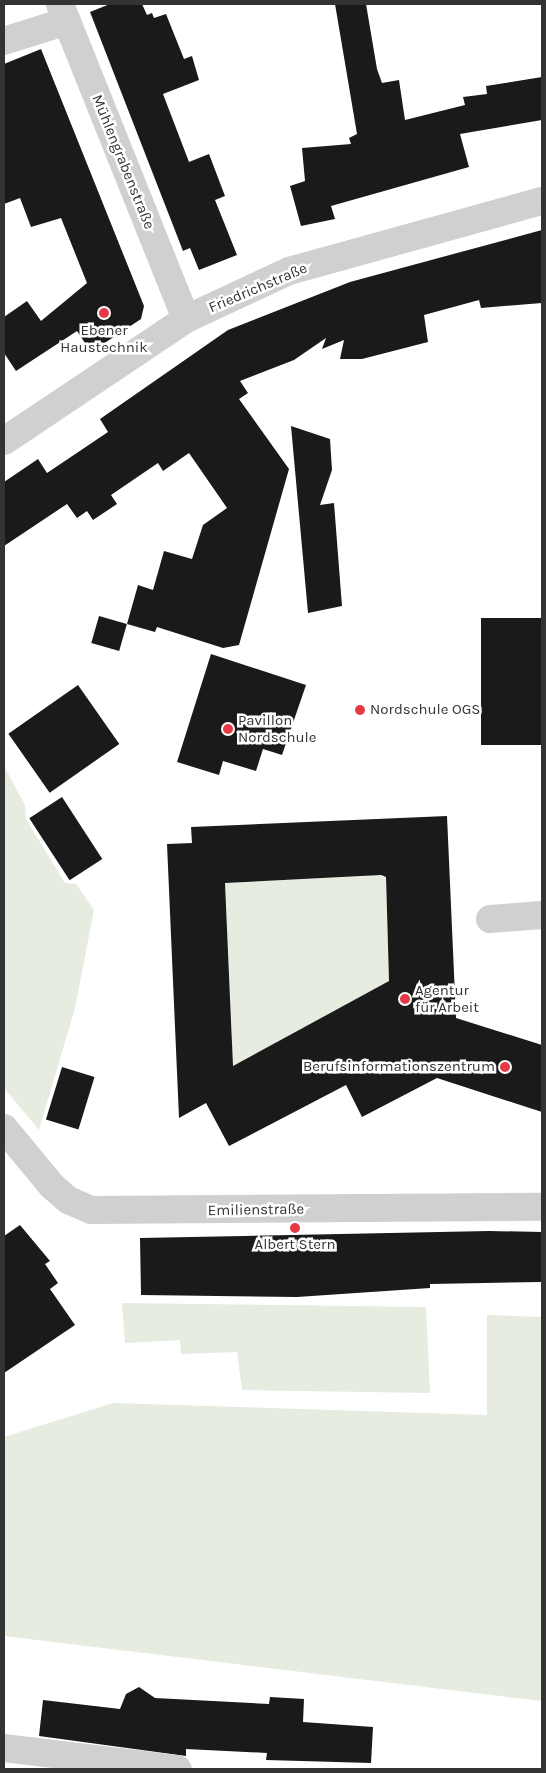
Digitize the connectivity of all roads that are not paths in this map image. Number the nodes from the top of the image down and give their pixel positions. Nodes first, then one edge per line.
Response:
1 (63, 12) edge
2 (4, 41) edge
3 (542, 201) edge
4 (186, 319) junction
5 (4, 441) edge
6 (542, 915) edge
7 (490, 919) dead end
8 (4, 1128) edge
9 (542, 1207) edge
10 (4, 1748) edge
11 (178, 1769) edge

1 - 2 street
1 - 4 street, Mühlengrabenstraße
3 - 4 street, Friedrichstraße
4 - 5 street, Friedrichstraße
6 - 7 street
8 - 9 street, Emilienstraße
10 - 11 street

